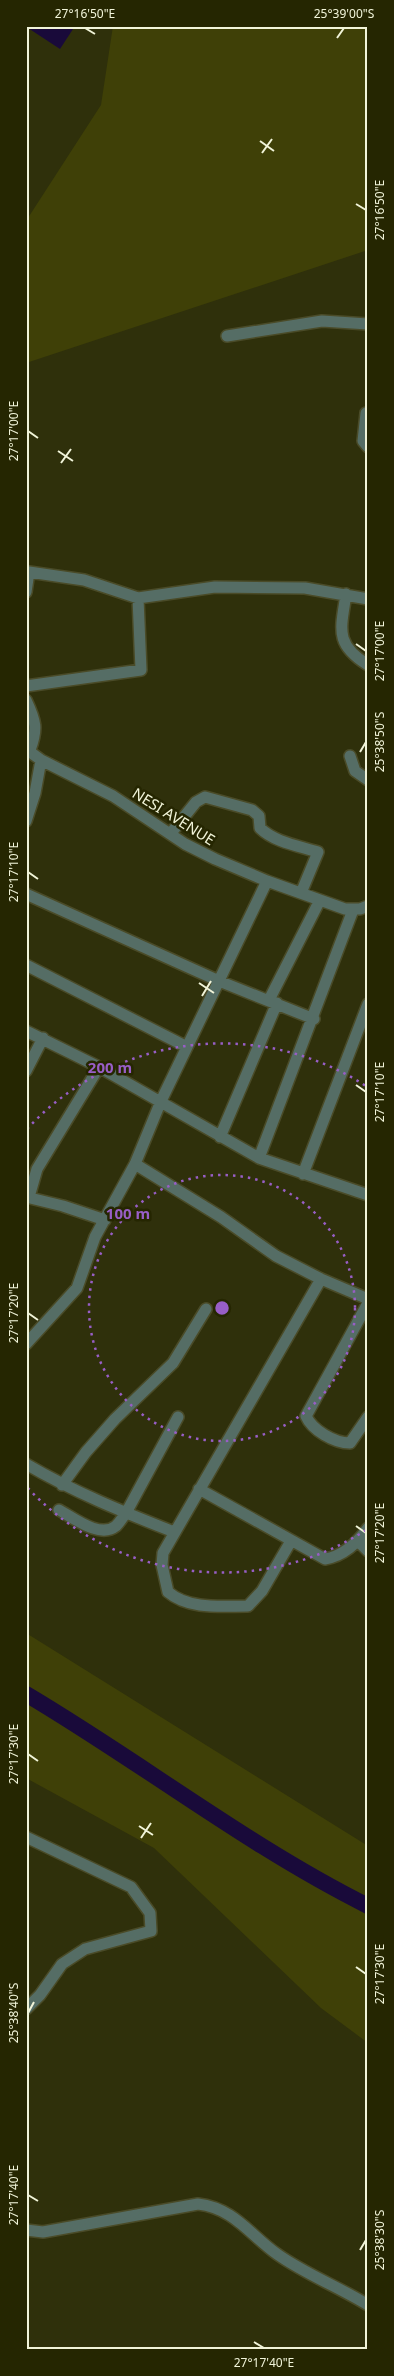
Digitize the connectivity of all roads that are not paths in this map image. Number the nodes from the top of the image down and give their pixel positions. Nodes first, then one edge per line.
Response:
1 (368, 324) edge
2 (227, 336) dead end
3 (366, 413) dead end
4 (368, 447) edge
5 (26, 592) edge
6 (346, 594) junction
7 (138, 598) junction
8 (368, 599) edge
9 (368, 665) edge
10 (26, 686) edge
11 (26, 700) edge
12 (28, 749) edge
13 (350, 756) dead end
14 (41, 760) junction
15 (368, 780) edge
16 (26, 822) edge
17 (171, 833) junction
18 (267, 881) junction
19 (301, 893) junction
20 (26, 894) edge
21 (320, 900) junction
22 (368, 906) edge
23 (353, 910) junction
24 (26, 965) edge
25 (219, 981) junction
26 (273, 1001) junction
27 (368, 1004) edge
28 (314, 1018) junction
29 (26, 1031) edge
30 (43, 1038) junction
31 (186, 1046) junction
32 (99, 1067) junction
33 (26, 1071) edge
34 (161, 1101) junction
35 (220, 1137) junction
36 (259, 1158) junction
37 (135, 1164) junction
38 (303, 1174) junction
39 (368, 1195) edge
40 (27, 1197) edge
41 (105, 1220) junction
42 (321, 1279) junction
43 (368, 1299) edge
44 (368, 1303) edge
45 (206, 1308) dead end
46 (26, 1344) edge
47 (178, 1417) dead end
48 (368, 1417) edge
49 (26, 1464) edge
50 (62, 1485) junction
51 (199, 1489) junction
52 (59, 1510) dead end
53 (126, 1513) junction
54 (368, 1528) edge
55 (174, 1532) junction
56 (291, 1541) junction
57 (358, 1541) junction
58 (368, 1551) edge
59 (26, 1837) edge
60 (26, 2009) edge
61 (26, 2230) edge
62 (368, 2305) edge

1 - 2 street
3 - 4 street
5 - 7 street
6 - 7 street
6 - 8 street
6 - 9 street
7 - 10 street
11 - 12 street
12 - 14 street, NESI AVENUE
13 - 15 street
14 - 16 street
14 - 17 street, NESI AVENUE
17 - 18 street, NESI AVENUE
17 - 19 street
18 - 19 street, NESI AVENUE
18 - 25 street
19 - 21 street, NESI AVENUE
20 - 25 street
21 - 23 street, NESI AVENUE
21 - 26 street
22 - 23 street
23 - 28 street
24 - 31 street
25 - 26 street
25 - 31 street
26 - 28 street
26 - 35 street
27 - 38 street
28 - 36 street
29 - 30 street
30 - 32 street
30 - 33 street
31 - 34 street
32 - 34 street
32 - 40 street
34 - 35 street
34 - 37 street
35 - 36 street
36 - 38 street
37 - 41 street
37 - 42 street
38 - 39 street
40 - 41 street
41 - 46 street
42 - 43 street
42 - 51 street
44 - 48 street
45 - 50 street
47 - 53 street
49 - 50 street
50 - 53 street
51 - 55 street
51 - 56 street
52 - 53 street
53 - 55 street
54 - 57 street
55 - 56 street
56 - 57 street
57 - 58 street
59 - 60 street
61 - 62 street

